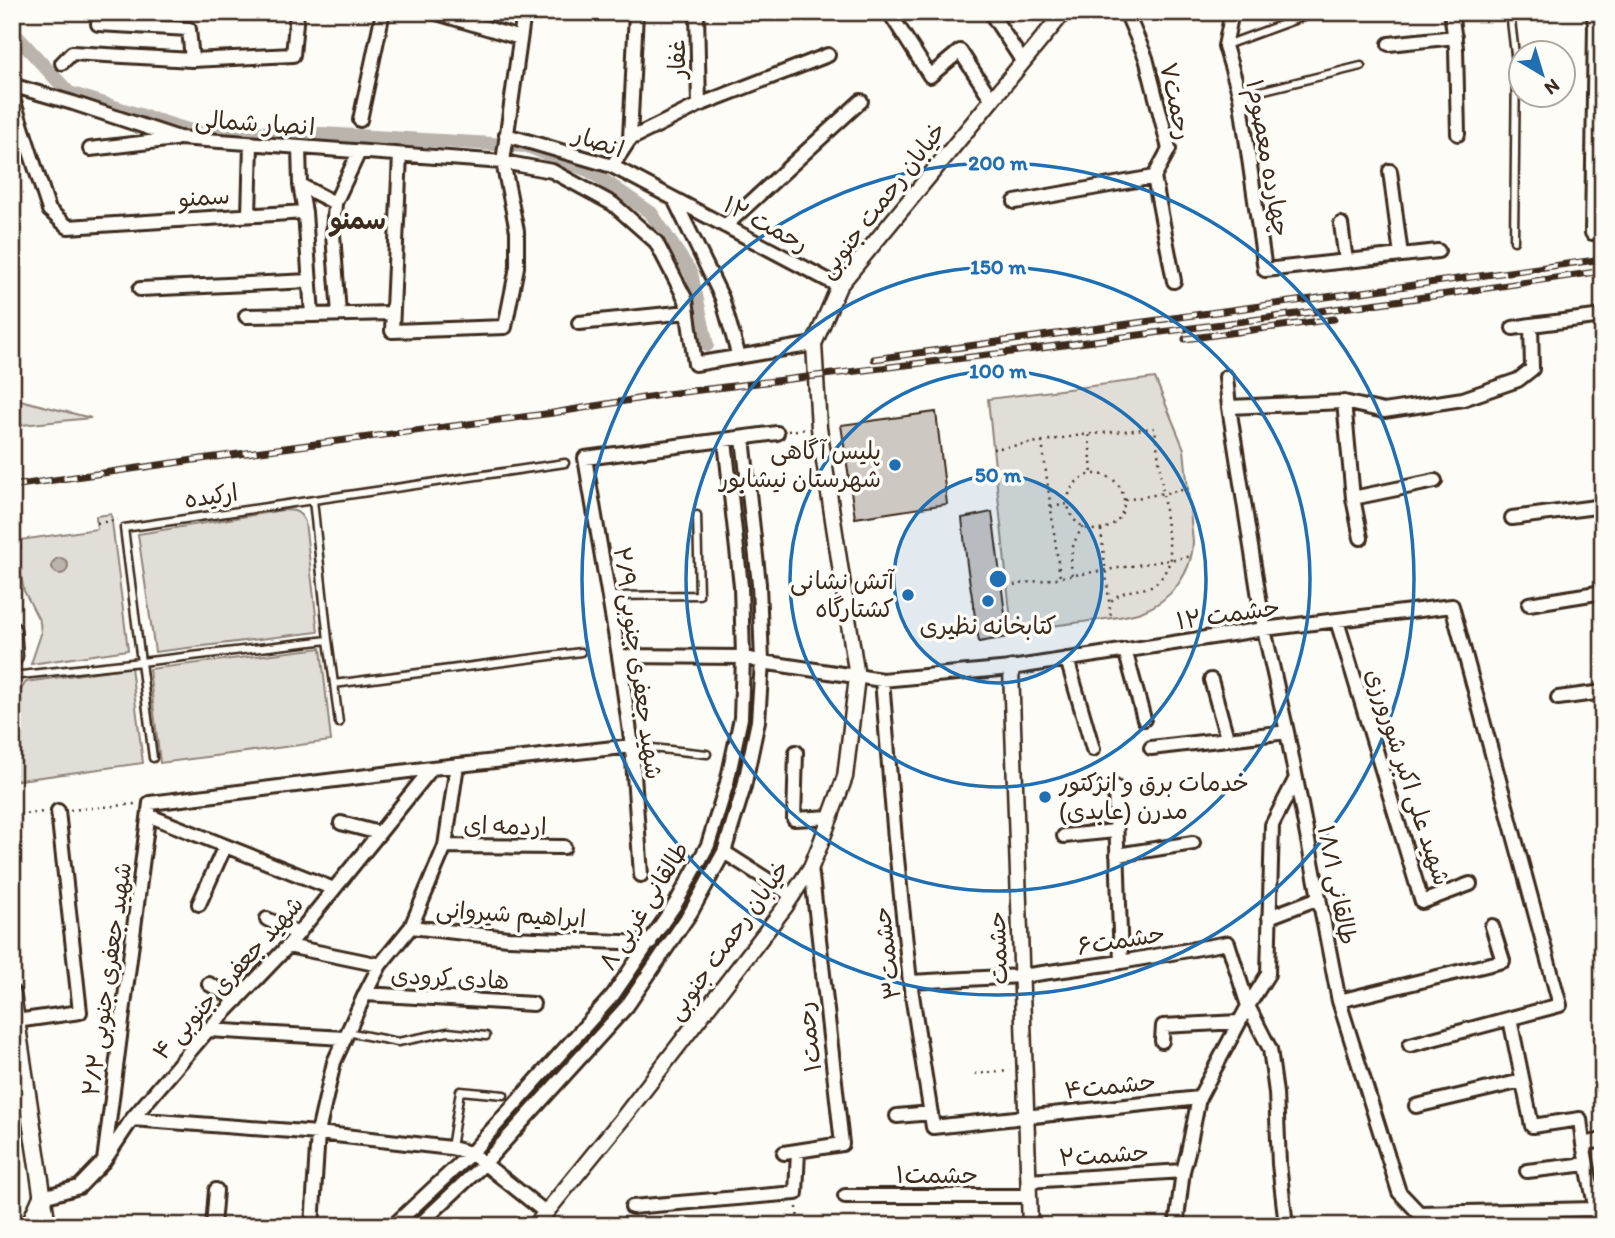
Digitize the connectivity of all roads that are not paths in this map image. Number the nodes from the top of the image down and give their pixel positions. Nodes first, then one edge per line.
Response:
1 (297, 12) edge
2 (383, 12) edge
3 (433, 12) edge
4 (524, 12) edge
5 (636, 12) edge
6 (697, 12) edge
7 (888, 12) edge
8 (990, 12) edge
9 (1064, 12) edge
10 (1126, 12) edge
11 (1232, 12) edge
12 (1316, 12) edge
13 (1451, 12) edge
14 (1510, 12) edge
15 (1597, 20) edge
16 (98, 24) dead end
17 (1455, 37) junction
18 (520, 38) junction
19 (1389, 44) dead end
20 (1224, 46) junction
21 (828, 55) dead end
22 (192, 60) junction
23 (1023, 62) junction
24 (62, 64) dead end
25 (1361, 66) dead end
26 (12, 88) edge
27 (12, 96) edge
28 (1240, 96) junction
29 (992, 100) junction
30 (861, 101) dead end
31 (699, 105) junction
32 (360, 120) dead end
33 (1458, 134) dead end
34 (506, 135) junction
35 (179, 138) junction
36 (630, 139) junction
37 (1598, 142) edge
38 (251, 144) junction
39 (299, 147) junction
40 (90, 149) dead end
41 (359, 152) junction
42 (400, 155) junction
43 (503, 162) junction
44 (612, 166) junction
45 (1390, 171) dead end
46 (1154, 177) junction
47 (300, 185) junction
48 (674, 199) junction
49 (1016, 202) dead end
50 (335, 203) junction
51 (304, 212) junction
52 (249, 215) junction
53 (1341, 224) dead end
54 (725, 226) junction
55 (1592, 233) dead end
56 (1514, 241) dead end
57 (1438, 251) dead end
58 (1401, 255) junction
59 (1346, 261) junction
60 (310, 281) junction
61 (1174, 281) dead end
62 (839, 286) junction
63 (140, 289) dead end
64 (688, 312) junction
65 (392, 313) junction
66 (339, 314) junction
67 (312, 315) junction
68 (246, 316) dead end
69 (1603, 316) edge
70 (579, 323) dead end
71 (1531, 325) junction
72 (1513, 327) dead end
73 (814, 344) junction
74 (739, 357) junction
75 (1226, 377) dead end
76 (1344, 402) junction
77 (1229, 407) junction
78 (777, 433) road end
79 (743, 438) junction
80 (725, 440) junction
81 (565, 463) dead end
82 (1434, 481) dead end
83 (1353, 498) junction
84 (313, 500) junction
85 (1603, 506) edge
86 (697, 515) dead end
87 (1512, 518) dead end
88 (1361, 538) dead end
89 (1603, 592) edge
90 (608, 596) junction
91 (1529, 604) dead end
92 (1337, 621) junction
93 (1264, 629) junction
94 (12, 631) edge
95 (328, 640) junction
96 (1125, 650) junction
97 (581, 652) dead end
98 (619, 656) junction
99 (743, 657) junction
100 (1067, 659) junction
101 (12, 660) edge
102 (141, 662) junction
103 (762, 662) junction
104 (1011, 668) junction
105 (12, 676) edge
106 (857, 677) junction
107 (882, 680) junction
108 (1211, 680) dead end
109 (334, 684) junction
110 (1603, 692) edge
111 (1558, 698) dead end
112 (1144, 719) dead end
113 (339, 723) dead end
114 (1287, 732) junction
115 (1227, 738) junction
116 (632, 746) junction
117 (1151, 748) dead end
118 (1093, 749) dead end
119 (796, 752) dead end
120 (707, 754) dead end
121 (153, 758) dead end
122 (457, 765) junction
123 (432, 768) junction
124 (1296, 778) junction
125 (1115, 787) dead end
126 (150, 809) junction
127 (58, 811) road end
128 (718, 812) junction
129 (735, 817) junction
130 (831, 817) junction
131 (341, 822) dead end
132 (1115, 831) junction
133 (379, 833) junction
134 (1064, 836) dead end
135 (1193, 843) dead end
136 (225, 846) junction
137 (445, 846) junction
138 (564, 847) dead end
139 (724, 852) junction
140 (1117, 855) junction
141 (810, 867) junction
142 (641, 875) dead end
143 (1470, 884) dead end
144 (334, 889) junction
145 (793, 896) junction
146 (1319, 898) junction
147 (199, 904) dead end
148 (1269, 917) junction
149 (267, 919) dead end
150 (1492, 926) dead end
151 (411, 927) junction
152 (298, 934) junction
153 (650, 943) junction
154 (288, 946) junction
155 (1121, 962) junction
156 (380, 965) junction
157 (1021, 976) junction
158 (911, 982) junction
159 (209, 984) dead end
160 (12, 994) edge
161 (365, 994) junction
162 (237, 1000) junction
163 (1339, 1001) junction
164 (533, 1004) dead end
165 (1248, 1006) junction
166 (1510, 1019) junction
167 (16, 1021) junction
168 (1240, 1022) junction
169 (208, 1030) junction
170 (346, 1035) junction
171 (486, 1036) dead end
172 (1162, 1041) dead end
173 (1410, 1045) dead end
174 (1522, 1081) junction
175 (504, 1095) dead end
176 (1199, 1098) junction
177 (1416, 1106) dead end
178 (931, 1113) junction
179 (897, 1116) dead end
180 (1026, 1116) junction
181 (132, 1119) junction
182 (318, 1133) junction
183 (1603, 1140) edge
184 (1583, 1144) junction
185 (451, 1148) junction
186 (798, 1151) junction
187 (471, 1153) junction
188 (784, 1153) dead end
189 (104, 1160) junction
190 (484, 1164) junction
191 (1587, 1164) junction
192 (1183, 1171) junction
193 (1527, 1171) dead end
194 (1028, 1188) junction
195 (216, 1190) dead end
196 (845, 1196) dead end
197 (43, 1197) junction
198 (632, 1206) dead end
199 (1599, 1208) edge
200 (545, 1212) junction
201 (30, 1226) edge
202 (47, 1226) edge
203 (213, 1226) edge
204 (312, 1226) edge
205 (393, 1226) edge
206 (418, 1226) edge
207 (535, 1226) edge
208 (1030, 1226) edge
209 (1176, 1226) edge
210 (1286, 1226) edge
211 (1599, 1226) edge

1 - 22 street
2 - 32 street
3 - 18 street
4 - 18 street
5 - 36 street
6 - 31 street, غفار
7 - 29 street
8 - 23 street
9 - 23 street, خیابان رحمت جنوبی
10 - 46 street, رحمت۷
11 - 20 street
12 - 20 lane
13 - 17 street
14 - 56 lane
15 - 37 street
16 - 22 street
17 - 19 street
17 - 33 street
18 - 34 street
20 - 28 street, چهارده معصوم۱
21 - 31 street
22 - 24 street
23 - 29 street, خیابان رحمت جنوبی
25 - 28 lane
26 - 35 street, انصار شمالی
27 - 52 street, سمنو
28 - 59 street, چهارده معصوم۱
29 - 62 street, خیابان رحمت جنوبی
30 - 54 street
31 - 36 street
34 - 43 street
34 - 44 street, انصار
35 - 38 street, انصار شمالی
35 - 40 street
36 - 44 street
37 - 55 street
38 - 39 street, انصار شمالی
38 - 52 street
39 - 41 street, انصار شمالی
39 - 47 street
41 - 42 street, انصار شمالی
41 - 50 street
42 - 43 street, انصار شمالی
42 - 65 street
43 - 64 street, انصار شمالی
43 - 65 street
44 - 48 street, انصار
45 - 58 street
46 - 49 street
46 - 61 street
47 - 50 street
47 - 51 street
48 - 54 street, رحمت ۱۲
48 - 74 street
50 - 66 street
51 - 52 street, سمنو
51 - 60 street
53 - 59 street
54 - 62 street, رحمت ۱۲
57 - 58 street
58 - 59 street
60 - 63 street
60 - 67 street
62 - 73 street, خیابان رحمت جنوبی
64 - 70 street
64 - 74 street, انصار شمالی
65 - 66 street
66 - 67 street
67 - 68 street
69 - 71 street
71 - 72 street
71 - 76 street
73 - 74 street
73 - 106 street, خیابان رحمت جنوبی
75 - 77 street, طالقانی ۱۸/۱
76 - 77 street
76 - 83 street
77 - 93 street, طالقانی ۱۸/۱
78 - 79 street
79 - 80 street
79 - 103 street, طالقانی غربی ۸
80 - 90 street, شهید جعفری جنوبی ۲/۹
80 - 99 street, طالقانی غربی ۸
81 - 84 lane, ارکیده
82 - 83 street
83 - 88 street
84 - 95 lane
84 - 102 lane, ارکیده
85 - 87 street
86 - 90 lane
89 - 91 street
90 - 98 street, شهید جعفری جنوبی ۲/۹
92 - 93 street, حشمت ۱۲
92 - 143 street, شهید علی اکبر شورورزی
92 - 166 street, حشمت ۱۲
93 - 96 street, حشمت ۱۲
93 - 114 street, طالقانی ۱۸/۱
94 - 101 main road
95 - 102 lane
95 - 109 lane
96 - 100 street, حشمت ۱۲
96 - 112 street
97 - 109 lane
98 - 99 street, حشمت ۱۲
98 - 116 street, شهید جعفری جنوبی ۲/۹
99 - 103 street, حشمت ۱۲
99 - 128 street, طالقانی غربی ۸
100 - 104 street, حشمت ۱۲
100 - 118 street
102 - 105 lane
102 - 121 lane
103 - 106 street, حشمت ۱۲
103 - 129 street, طالقانی غربی ۸
104 - 107 street, حشمت ۱۲
104 - 157 street, حشمت
106 - 107 street, حشمت ۱۲
106 - 130 street, خیابان رحمت جنوبی
107 - 158 street, حشمت۳
108 - 115 street
109 - 113 lane
110 - 111 street
114 - 115 street
114 - 124 street, طالقانی ۱۸/۱
115 - 117 street
116 - 120 lane
116 - 122 street
116 - 142 street, شهید جعفری جنوبی ۲/۹
119 - 130 street
122 - 123 street
122 - 137 street
123 - 126 street
123 - 133 street, شهید جعفری جنوبی ۴
124 - 146 street, طالقانی ۱۸/۱
124 - 148 street
125 - 132 street
126 - 136 street
126 - 189 street, شهید جعفری جنوبی ۲/۲
127 - 167 street
128 - 129 street
128 - 153 street, طالقانی غربی ۸
129 - 139 street, طالقانی غربی ۸
130 - 141 street, خیابان رحمت جنوبی
131 - 133 street
132 - 134 street
132 - 140 street
133 - 144 street, شهید جعفری جنوبی ۴
135 - 140 street
136 - 144 street
136 - 147 street
137 - 138 street, اردمه ای
137 - 151 street
139 - 145 street
139 - 190 street, طالقانی غربی ۸
140 - 155 street
141 - 145 street, خیابان رحمت جنوبی
141 - 186 street, رحمت۱
144 - 152 street, شهید جعفری جنوبی ۴
145 - 200 street, خیابان رحمت جنوبی
146 - 148 street
146 - 163 street, طالقانی ۱۸/۱
148 - 165 street
149 - 152 street
150 - 163 street
151 - 153 street, ابراهیم شیروانی
151 - 156 street
152 - 154 street, شهید جعفری جنوبی ۴
153 - 187 street, طالقانی غربی ۸
154 - 156 street
154 - 162 street, شهید جعفری جنوبی ۴
155 - 157 street, حشمت۶
155 - 165 street, حشمت۶
156 - 161 street
157 - 158 street, حشمت۶
157 - 180 street, حشمت
158 - 178 street, حشمت۳
159 - 162 street
160 - 167 main road
161 - 164 street, هادی کرودی
161 - 170 street
162 - 169 street, شهید جعفری جنوبی ۴
163 - 199 street, طالقانی ۱۸/۱
165 - 168 street
165 - 210 street
166 - 173 street
166 - 174 street
167 - 197 main road
168 - 172 street
168 - 176 street
169 - 170 street
169 - 181 street, شهید جعفری جنوبی ۴
170 - 171 lane
170 - 182 street
174 - 177 street
174 - 184 street
175 - 185 lane
176 - 180 street, حشمت۴
176 - 192 street
178 - 179 street
178 - 180 street
180 - 194 street, حشمت
181 - 182 street
181 - 189 street, شهید جعفری جنوبی ۴
182 - 185 street
182 - 204 street
183 - 184 street
184 - 191 street
185 - 187 street
186 - 188 street, رحمت۱
186 - 198 street
187 - 190 street
187 - 205 street, طالقانی غربی ۸
189 - 197 street, شهید جعفری جنوبی ۴
190 - 200 street
190 - 206 street, طالقانی غربی ۸
191 - 193 street
191 - 199 street
192 - 194 street, حشمت۲
192 - 209 street
194 - 196 street, حشمت۱
194 - 208 street, حشمت
195 - 203 street
197 - 201 main road
197 - 202 main road
199 - 211 street
200 - 207 street, خیابان رحمت جنوبی

